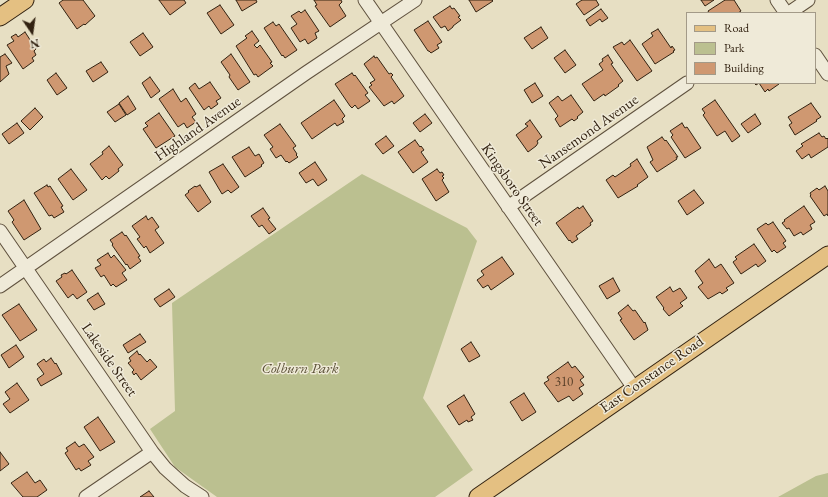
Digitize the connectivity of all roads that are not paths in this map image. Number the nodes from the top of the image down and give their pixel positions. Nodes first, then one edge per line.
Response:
1 (25, 0) edge
2 (365, 0) edge
3 (415, 0) edge
4 (777, 0) edge
5 (808, 0) edge
6 (786, 12) edge
7 (789, 12) edge
8 (0, 17) edge
9 (381, 23) junction
10 (816, 56) edge
11 (828, 74) edge
12 (686, 84) edge
13 (508, 207) junction
14 (0, 231) edge
15 (828, 255) edge
16 (25, 268) junction
17 (0, 286) edge
18 (634, 388) junction
19 (152, 452) junction
20 (86, 497) edge
21 (202, 497) edge
22 (478, 497) edge

1 - 8 main road
2 - 9 street, Kingsboro Street
3 - 9 street, Highland Avenue
4 - 6 street
5 - 7 street
9 - 13 street, Kingsboro Street
9 - 16 street, Highland Avenue
10 - 11 street
12 - 13 street, Nansemond Avenue
13 - 18 street, Kingsboro Street
14 - 16 street, Lakeside Street
15 - 18 main road, East Constance Road
16 - 17 street, Highland Avenue
16 - 19 street, Lakeside Street
18 - 22 main road, East Constance Road
19 - 20 street
19 - 21 street, Lakeside Street

